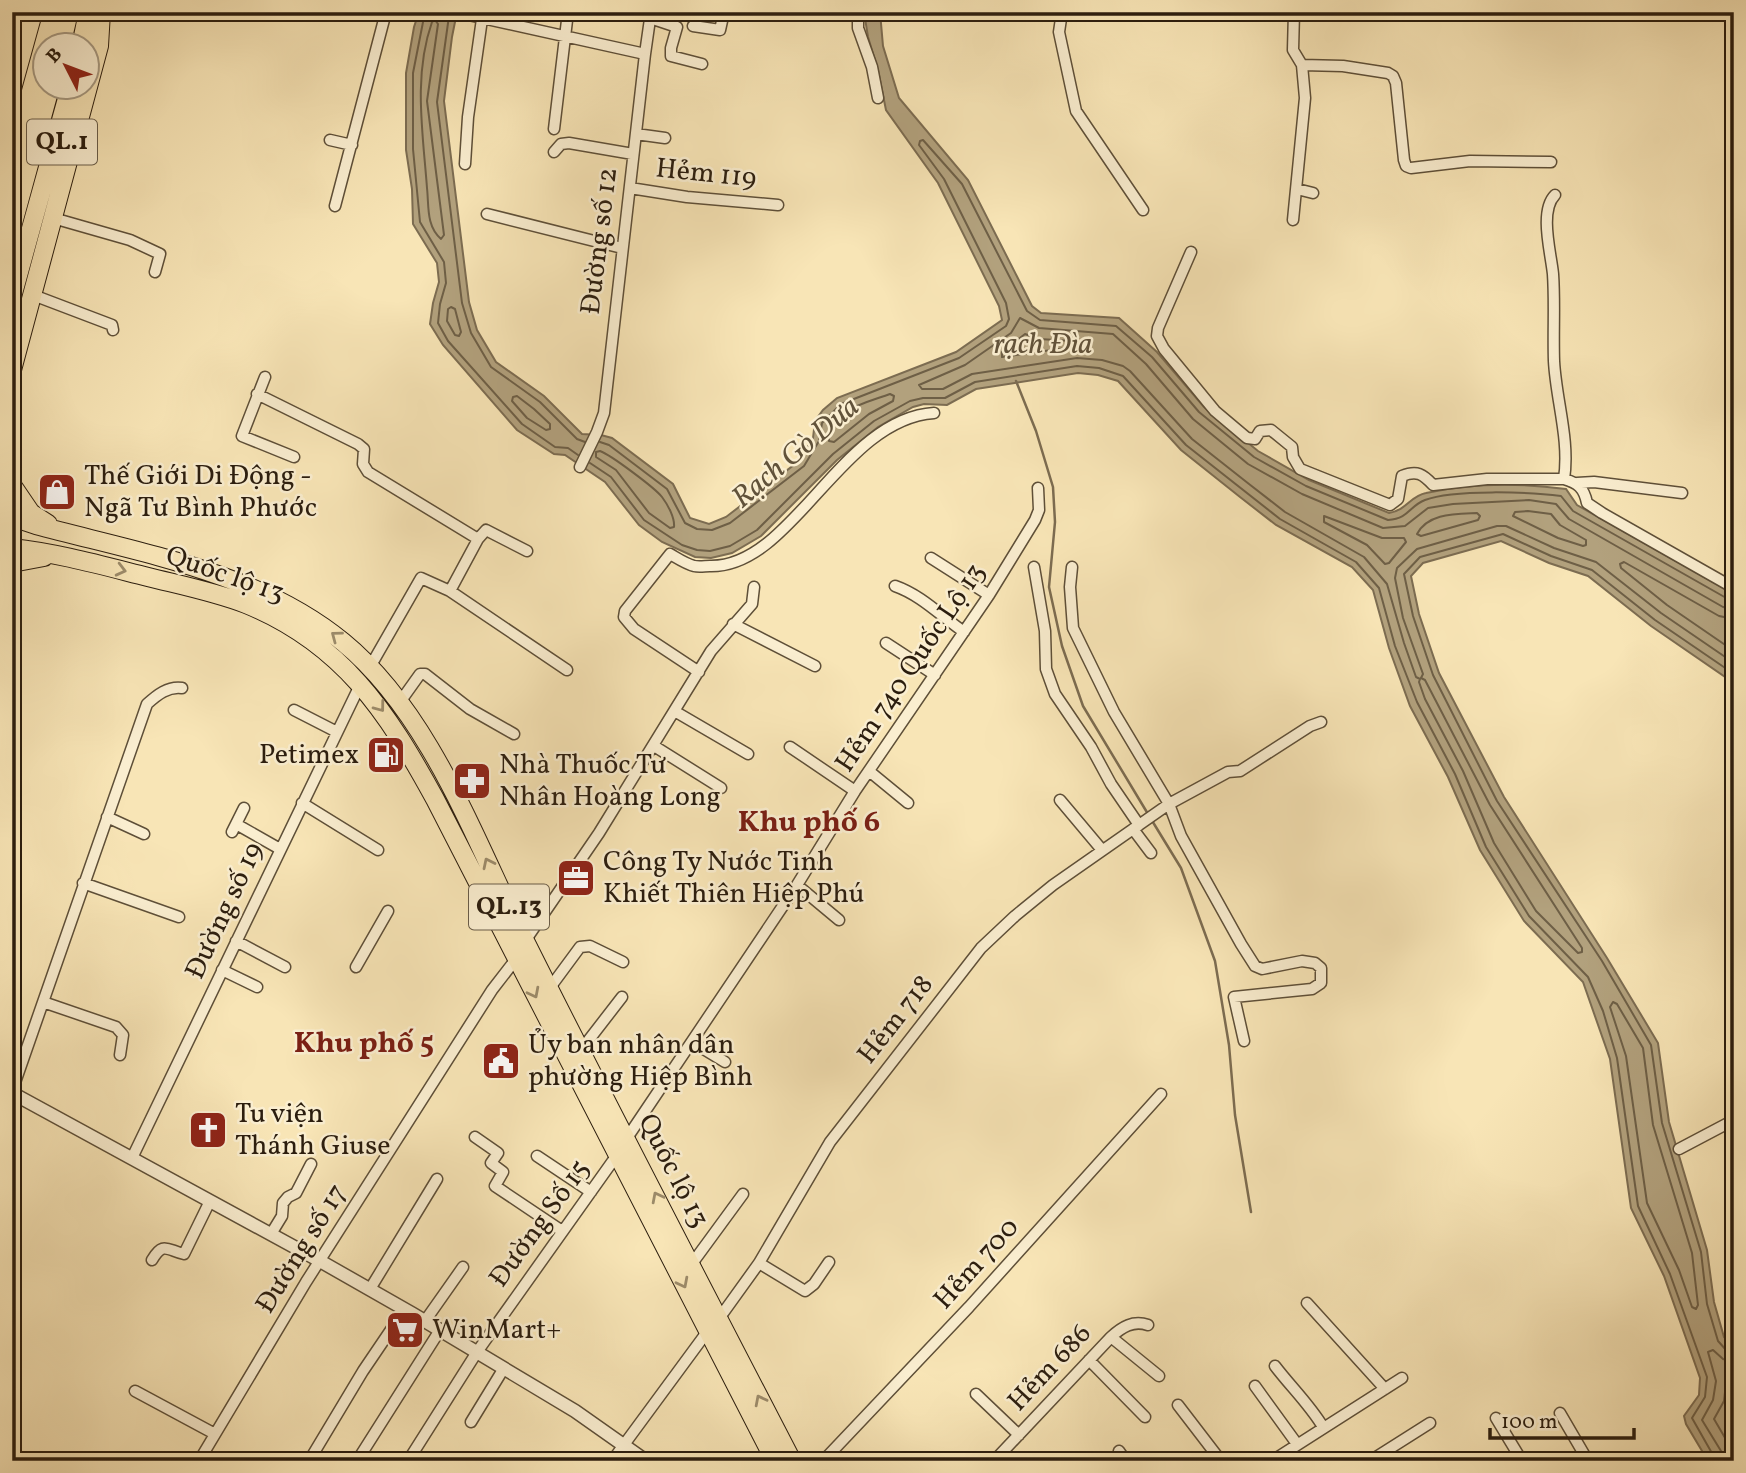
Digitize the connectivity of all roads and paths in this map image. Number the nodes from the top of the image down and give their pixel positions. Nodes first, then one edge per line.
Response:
1 (53, 12) edge
2 (69, 12) edge
3 (89, 12) edge
4 (386, 12) edge
5 (568, 12) edge
6 (724, 12) edge
7 (858, 12) edge
8 (1062, 12) edge
9 (1294, 12) edge
10 (461, 14) edge
11 (651, 15) edge
12 (482, 19) junction
13 (693, 26) dead end
14 (92, 31) edge
15 (58, 32) edge
16 (63, 32) edge
17 (564, 37) junction
18 (645, 54) junction
19 (702, 64) dead end
20 (1302, 65) junction
21 (877, 97) dead end
22 (40, 102) edge
23 (46, 102) edge
24 (67, 102) edge
25 (72, 102) edge
26 (554, 129) dead end
27 (16, 130) edge
28 (636, 134) junction
29 (666, 138) dead end
30 (330, 140) dead end
31 (352, 145) junction
32 (554, 152) dead end
33 (634, 154) junction
34 (12, 160) edge
35 (1551, 162) dead end
36 (465, 164) dead end
37 (630, 188) junction
38 (1297, 189) junction
39 (1313, 192) dead end
40 (1555, 195) dead end
41 (17, 196) edge
42 (44, 196) junction
43 (778, 205) dead end
44 (335, 206) dead end
45 (1143, 210) dead end
46 (487, 214) dead end
47 (54, 218) junction
48 (1293, 220) dead end
49 (12, 227) edge
50 (622, 248) junction
51 (1191, 252) dead end
52 (155, 272) dead end
53 (33, 295) junction
54 (12, 297) edge
55 (12, 324) edge
56 (113, 330) dead end
57 (12, 370) edge
58 (265, 377) dead end
59 (257, 394) junction
60 (934, 413) dead end
61 (294, 457) dead end
62 (580, 467) dead end
63 (1564, 479) junction
64 (1577, 483) junction
65 (12, 485) edge
66 (1038, 488) dead end
67 (1682, 493) dead end
68 (12, 513) edge
69 (59, 532) junction
70 (478, 538) junction
71 (12, 548) edge
72 (527, 551) dead end
73 (54, 555) junction
74 (931, 558) dead end
75 (12, 563) edge
76 (1034, 567) dead end
77 (1072, 567) dead end
78 (895, 586) dead end
79 (754, 587) dead end
80 (1734, 589) edge
81 (450, 591) junction
82 (989, 595) junction
83 (733, 624) junction
84 (964, 632) junction
85 (886, 643) dead end
86 (815, 666) dead end
87 (370, 667) junction
88 (567, 670) dead end
89 (699, 672) junction
90 (935, 675) junction
91 (361, 683) junction
92 (183, 688) dead end
93 (400, 702) junction
94 (294, 710) dead end
95 (676, 712) junction
96 (1321, 722) dead end
97 (337, 732) junction
98 (514, 734) dead end
99 (654, 746) junction
100 (790, 747) dead end
101 (748, 754) dead end
102 (869, 771) junction
103 (721, 788) dead end
104 (855, 791) junction
105 (1060, 800) dead end
106 (302, 803) junction
107 (908, 803) dead end
108 (1169, 804) junction
109 (244, 808) dead end
110 (107, 817) junction
111 (1136, 827) junction
112 (144, 834) dead end
113 (279, 849) junction
114 (378, 849) dead end
115 (1102, 850) junction
116 (1151, 853) dead end
117 (83, 883) junction
118 (797, 885) junction
119 (388, 911) dead end
120 (179, 917) dead end
121 (839, 920) dead end
122 (236, 942) junction
123 (525, 942) junction
124 (516, 959) junction
125 (623, 962) dead end
126 (285, 967) dead end
127 (356, 967) dead end
128 (222, 970) junction
129 (257, 986) dead end
130 (549, 989) junction
131 (622, 996) dead end
132 (43, 1002) junction
133 (1244, 1041) dead end
134 (692, 1042) junction
135 (581, 1050) junction
136 (120, 1055) dead end
137 (725, 1062) dead end
138 (1161, 1094) dead end
139 (14, 1097) edge
140 (1734, 1120) edge
141 (475, 1137) dead end
142 (627, 1138) junction
143 (1679, 1149) dead end
144 (617, 1155) junction
145 (537, 1156) dead end
146 (132, 1158) junction
147 (311, 1164) dead end
148 (438, 1179) dead end
149 (591, 1192) junction
150 (743, 1194) dead end
151 (211, 1201) junction
152 (562, 1231) junction
153 (271, 1234) junction
154 (152, 1260) dead end
155 (320, 1261) junction
156 (829, 1262) dead end
157 (759, 1263) junction
158 (691, 1265) junction
159 (463, 1267) dead end
160 (370, 1289) junction
161 (1307, 1303) dead end
162 (405, 1310) junction
163 (425, 1321) junction
164 (1148, 1325) dead end
165 (713, 1326) junction
166 (440, 1330) junction
167 (1111, 1336) junction
168 (477, 1352) junction
169 (1089, 1360) junction
170 (1275, 1366) dead end
171 (503, 1368) junction
172 (1159, 1376) dead end
173 (1402, 1378) dead end
174 (1255, 1386) dead end
175 (1384, 1389) junction
176 (135, 1391) dead end
177 (976, 1394) dead end
178 (1178, 1405) dead end
179 (1560, 1413) dead end
180 (1145, 1417) dead end
181 (1496, 1418) dead end
182 (471, 1422) dead end
183 (1430, 1423) dead end
184 (1323, 1427) junction
185 (215, 1434) junction
186 (1019, 1435) junction
187 (623, 1444) junction
188 (1297, 1444) junction
189 (199, 1461) edge
190 (309, 1461) edge
191 (357, 1461) edge
192 (408, 1461) edge
193 (612, 1461) edge
194 (646, 1461) edge
195 (775, 1461) edge
196 (792, 1461) edge
197 (823, 1461) edge
198 (994, 1461) edge
199 (1221, 1461) edge
200 (1272, 1461) edge
201 (1370, 1461) edge
202 (1522, 1461) edge
203 (1588, 1461) edge

1 - 15 highway
1 - 27 highway, QL.1
2 - 16 highway
3 - 14 highway, QL.1
4 - 31 street
5 - 17 street
6 - 13 street
7 - 21 street
8 - 45 street
9 - 20 street
10 - 12 street
11 - 18 street
11 - 19 street
12 - 17 street
12 - 36 street
14 - 47 highway, QL.1
17 - 18 street
17 - 26 street
18 - 28 street, Đường số 12
20 - 35 street
20 - 38 street
22 - 41 highway, QL.1
23 - 41 highway, QL.1
24 - 42 highway, QL.1
25 - 42 highway, QL.1
27 - 34 highway, QL.1
28 - 29 street
28 - 33 street, Đường số 12
30 - 31 street
31 - 44 street
32 - 33 street
33 - 37 street, Đường số 12
37 - 43 street, Hẻm 119
37 - 50 street, Đường số 12
38 - 39 street
38 - 48 street
40 - 63 street
41 - 49 highway, QL.1
42 - 54 highway, QL.1
42 - 55 highway, QL.1
46 - 50 street
47 - 52 street
47 - 53 highway, QL.1
50 - 62 street, Đường số 12
51 - 63 street
53 - 56 street
53 - 57 highway, QL.1
58 - 59 street
59 - 61 street
59 - 70 street
60 - 89 street
63 - 64 street
64 - 67 street
64 - 80 street
65 - 69 highway
66 - 82 street, Hẻm 740 Quốc Lộ 13
68 - 69 highway, Quốc lộ 13 / QL.13
87 -> 69 highway, Quốc lộ 13 / QL.13
70 - 72 street
70 - 81 street
71 - 73 highway, Quốc lộ 13 / QL.13
73 - 75 highway
73 -> 91 highway, Quốc lộ 13 / QL.13
74 - 82 street
76 - 111 street
77 - 108 street
78 - 84 street
79 - 83 street
81 - 87 street
81 - 88 street
82 - 84 street, Hẻm 740 Quốc Lộ 13
83 - 86 street
83 - 89 street
84 - 90 street, Hẻm 740 Quốc Lộ 13
85 - 90 street
87 - 93 highway, Quốc lộ 13 / QL.13
89 - 95 street
90 - 102 street, Hẻm 740 Quốc Lộ 13
91 - 97 street, Đường số 19
91 -> 124 highway, Quốc lộ 13 / QL.13
92 - 110 street
93 - 98 street
123 -> 93 highway, Quốc lộ 13 / QL.13
94 - 97 street
95 - 99 street
95 - 101 street
96 - 108 street, Hẻm 718
97 - 106 street, Đường số 19
99 - 103 street
99 - 123 street
100 - 104 street
102 - 104 street, Hẻm 740 Quốc Lộ 13
102 - 107 street
104 - 118 street, Hẻm 740 Quốc Lộ 13
105 - 115 street
106 - 113 street, Đường số 19
106 - 114 street
108 - 111 street, Hẻm 718
108 - 133 street
109 - 113 street
110 - 112 street
110 - 117 street
111 - 115 street, Hẻm 718
111 - 116 street
113 - 122 street, Đường số 19
115 - 157 street, Hẻm 718
117 - 120 street
117 - 132 street
118 - 121 street
118 - 134 street, Hẻm 740 Quốc Lộ 13
119 - 127 street
122 - 126 street
122 - 128 street, Đường số 19
123 - 130 highway, Quốc lộ 13 / QL.13
124 -> 144 highway, Quốc lộ 13 / QL.13
124 - 155 street, Đường số 17
125 - 130 street
128 - 129 street
128 - 146 street, Đường số 19
130 - 135 highway, Quốc lộ 13 / QL.13
131 - 135 street
132 - 136 street
132 - 139 street
134 - 137 street
134 - 142 street, Hẻm 740 Quốc Lộ 13
135 - 142 highway, Quốc lộ 13 / QL.13
138 - 197 street, Hẻm 700
139 - 146 street
140 - 143 street
141 - 152 street
158 -> 142 highway, Quốc lộ 13 / QL.13
144 - 149 street, Đường Số 15
144 -> 165 highway, Quốc lộ 13 / QL.13
145 - 149 street
146 - 151 street
147 - 153 street
148 - 160 street
149 - 152 street, Đường Số 15
150 - 158 street
151 - 153 street
151 - 154 street
152 - 168 street, Đường Số 15
153 - 155 street
155 - 160 street
155 - 185 street, Đường số 17
156 - 157 street
157 - 165 street, Hẻm 718
158 - 165 highway, Quốc lộ 13 / QL.13
159 - 163 street
160 - 162 street
161 - 175 street
162 - 163 street
162 - 190 street
163 - 166 street
164 - 167 street, Hẻm 686
165 - 187 street, Hẻm 718
165 - 195 highway, Quốc lộ 13 / QL.13
196 -> 165 highway, Quốc lộ 13 / QL.13
166 - 168 street
166 - 191 street
167 - 169 street, Hẻm 686
167 - 172 street
168 - 171 street
168 - 192 street, Đường Số 15
169 - 180 street
169 - 186 street, Hẻm 686
170 - 184 street
171 - 182 street
171 - 187 street
173 - 175 street
174 - 188 street
175 - 184 street
176 - 185 street
177 - 186 street
178 - 199 street
179 - 203 street
181 - 202 street
183 - 201 street
184 - 188 street
185 - 189 street, Đường số 17
186 - 198 street, Hẻm 686
187 - 193 street, Hẻm 718
187 - 194 street
188 - 200 street

